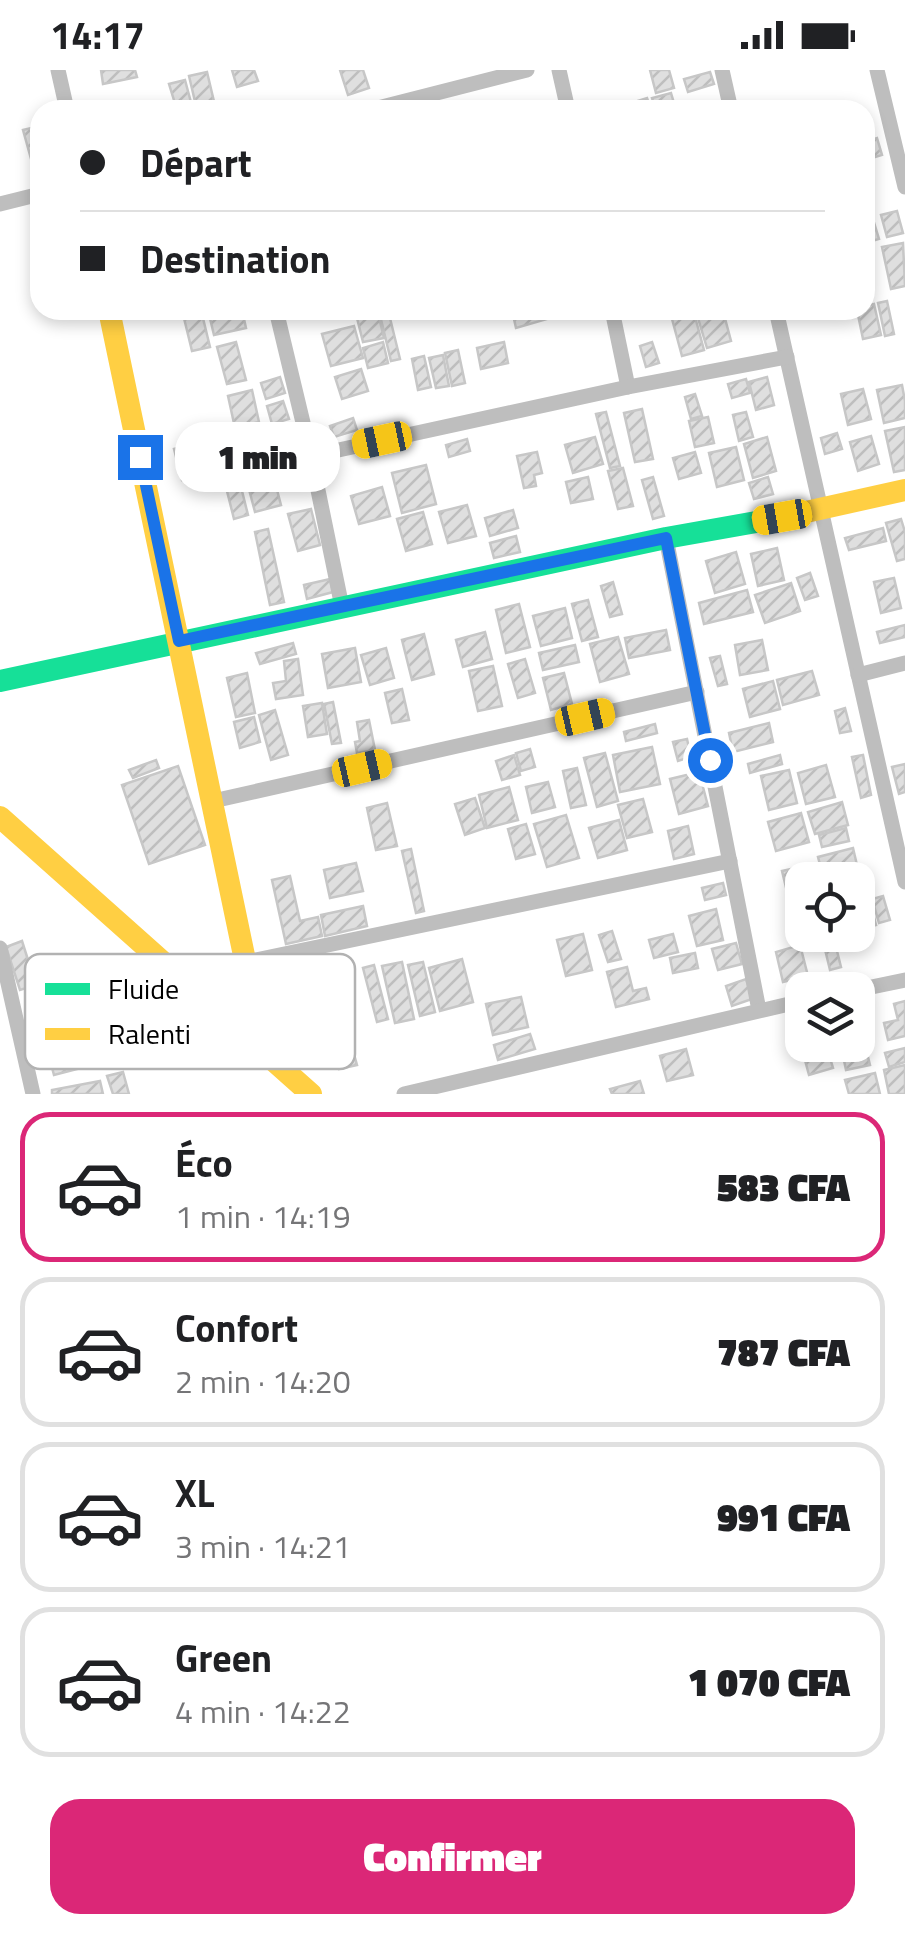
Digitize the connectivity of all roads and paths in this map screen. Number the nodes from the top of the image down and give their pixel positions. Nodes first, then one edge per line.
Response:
1 (58, 70) edge
2 (527, 70) edge
3 (559, 70) edge
4 (722, 70) edge
5 (877, 70) edge
6 (64, 100) edge
7 (409, 100) edge
8 (566, 100) edge
9 (729, 100) edge
10 (905, 187) edge
11 (30, 196) edge
12 (0, 204) edge
13 (111, 320) edge
14 (279, 320) edge
15 (614, 320) edge
16 (778, 320) edge
17 (787, 357) junction
18 (628, 387) junction
19 (312, 456) junction
20 (905, 490) edge
21 (821, 510) junction
22 (666, 538) junction
23 (342, 606) junction
24 (179, 641) junction
25 (905, 663) edge
26 (858, 674) junction
27 (0, 681) edge
28 (697, 692) junction
29 (212, 801) junction
30 (0, 818) edge
31 (730, 861) junction
32 (905, 882) edge
33 (0, 948) edge
34 (154, 954) edge
35 (244, 954) edge
36 (284, 954) edge
37 (905, 980) edge
38 (875, 986) edge
39 (785, 1005) edge
40 (759, 1010) junction
41 (25, 1059) edge
42 (27, 1069) edge
43 (283, 1069) edge
44 (33, 1094) edge
45 (310, 1094) edge
46 (404, 1094) edge

1 - 6 street
2 - 7 street
3 - 8 street
4 - 9 street
5 - 10 street
11 - 12 street
13 - 24 street
14 - 19 street
15 - 18 street
16 - 17 street
17 - 18 street
17 - 21 street
18 - 19 street
19 - 23 street
20 - 21 street
21 - 22 street
21 - 26 street
22 - 23 street
22 - 28 street
23 - 24 street
24 - 27 street
24 - 29 street
25 - 26 street
26 - 32 street
28 - 29 street
28 - 31 street
29 - 35 street
30 - 34 street
31 - 36 street
31 - 40 street
33 - 41 street
37 - 38 street
39 - 40 street
40 - 46 street
42 - 44 street
43 - 45 street

